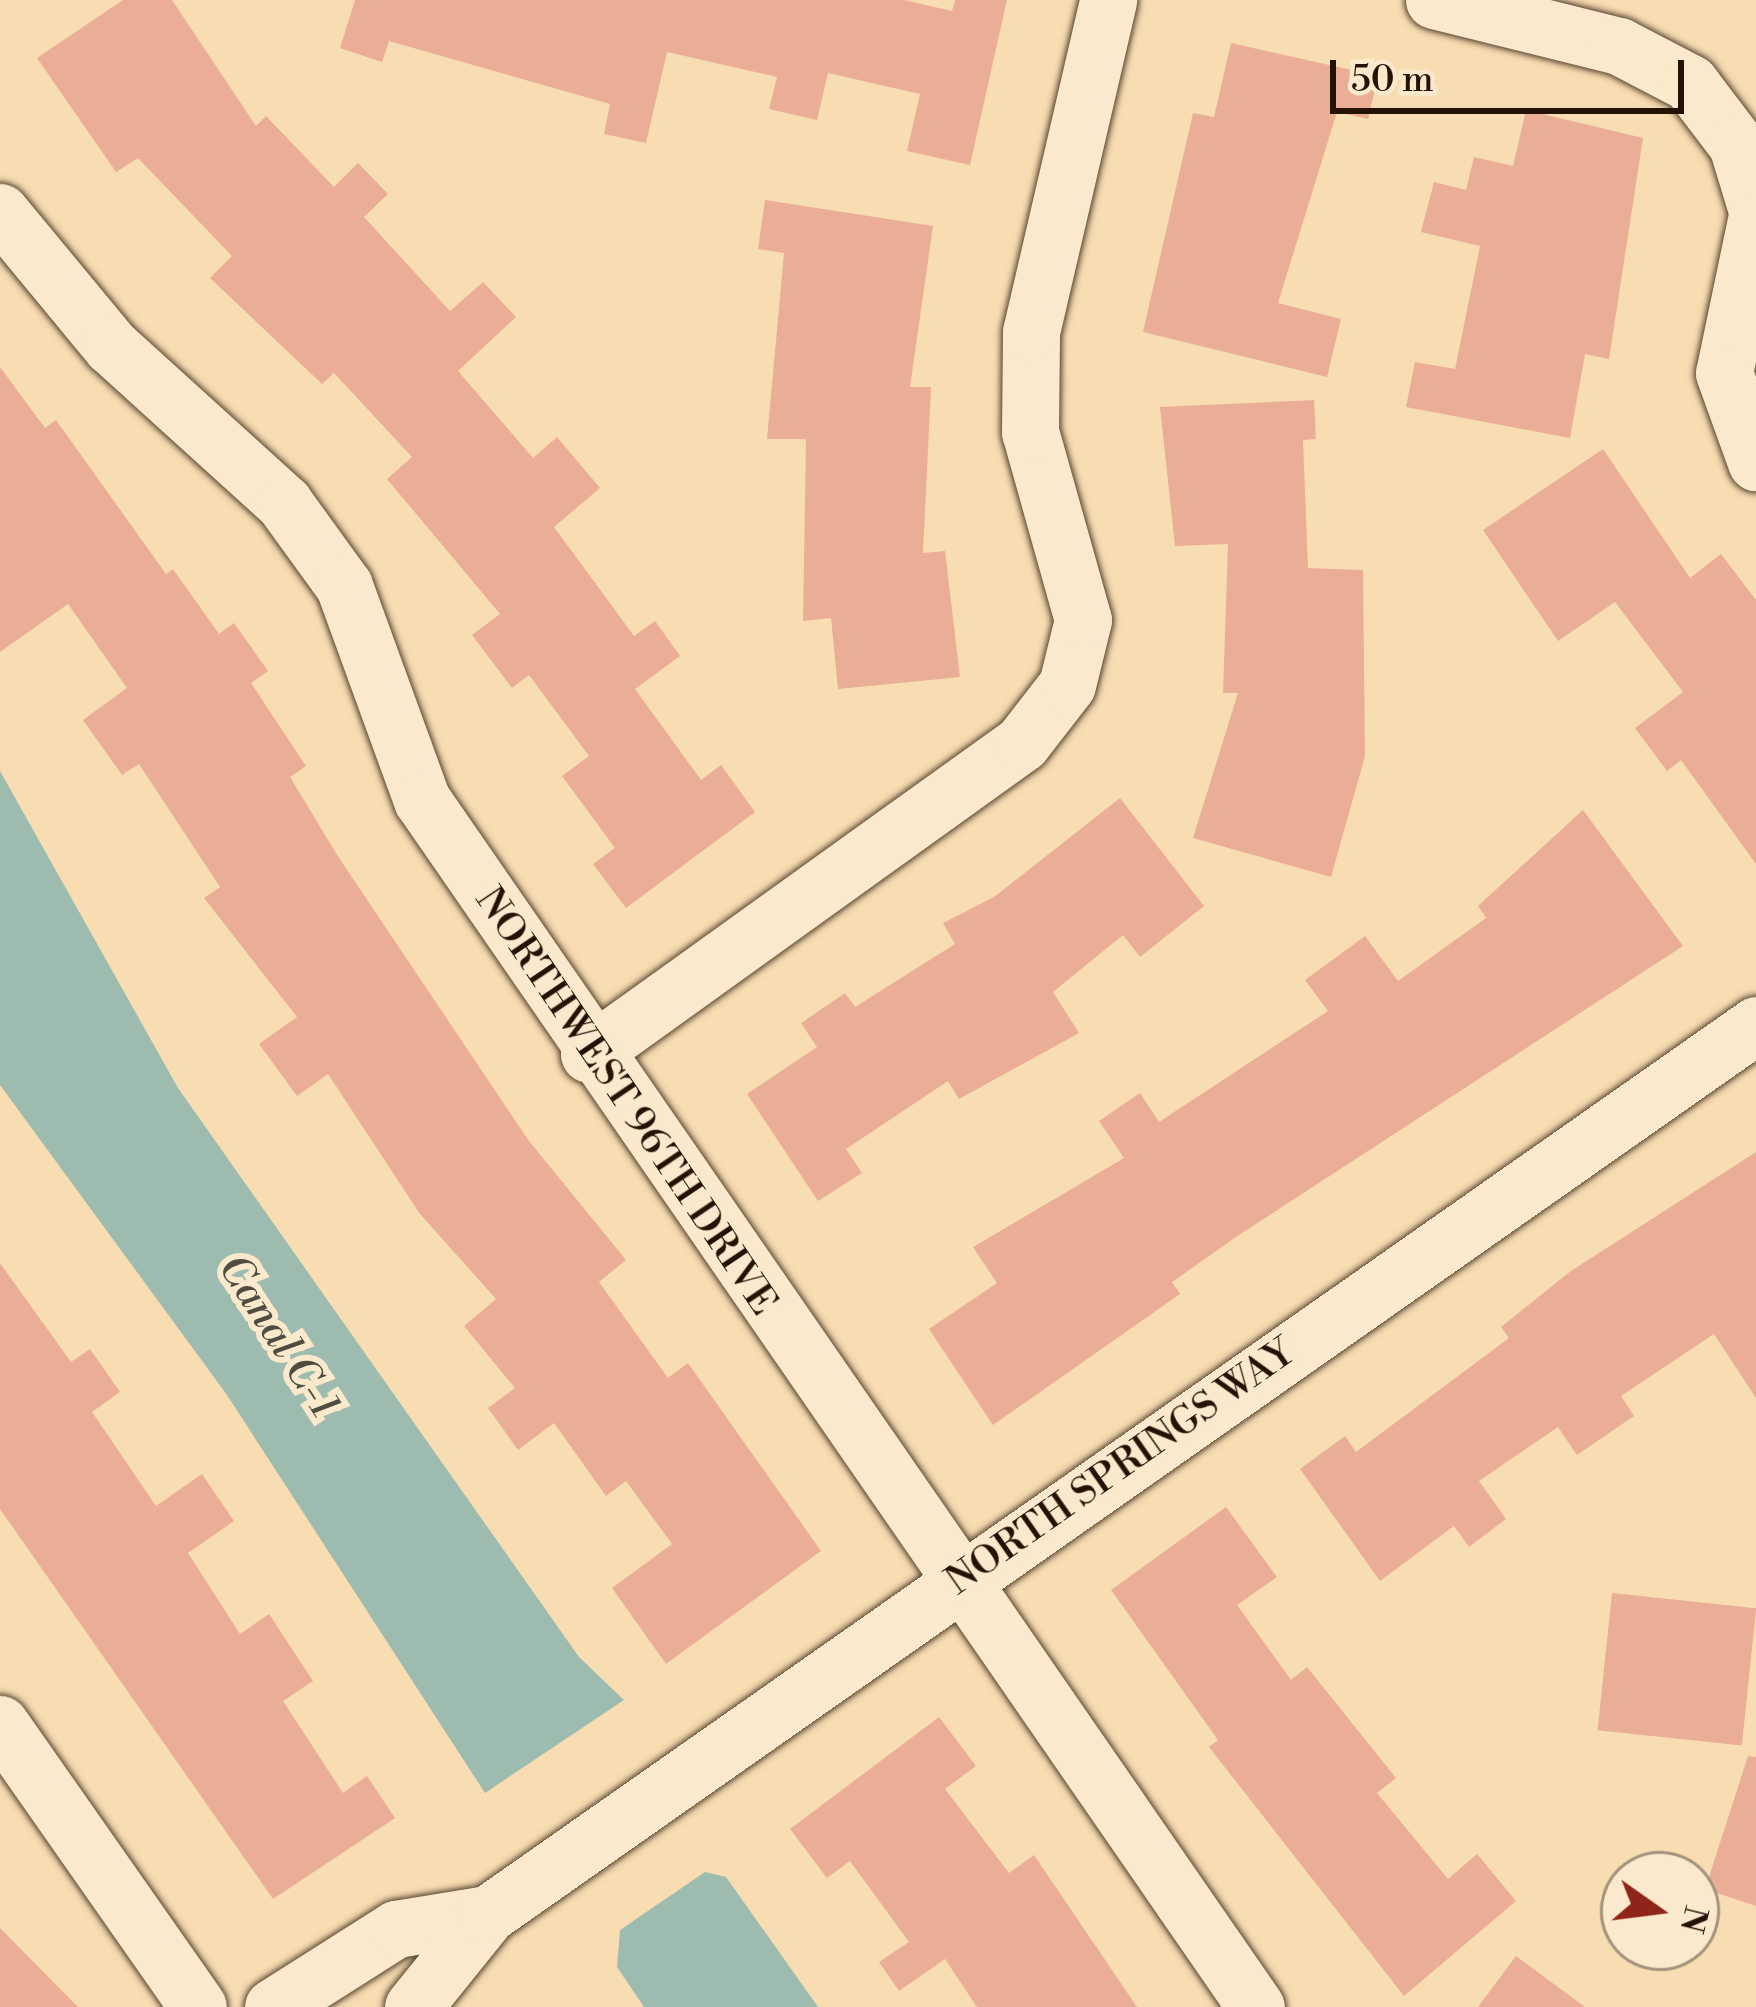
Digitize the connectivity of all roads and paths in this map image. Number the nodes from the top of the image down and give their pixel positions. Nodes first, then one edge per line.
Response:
1 (1108, 0) edge
2 (1434, 0) edge
3 (1756, 207) edge
4 (0, 212) edge
5 (1756, 220) edge
6 (1756, 462) edge
7 (1756, 1025) edge
8 (589, 1054) junction
9 (955, 1584) junction
10 (0, 1724) edge
11 (488, 1914) junction
12 (197, 2007) edge
13 (273, 2007) edge
14 (413, 2007) edge
15 (1256, 2007) edge

1 - 8 street
2 - 3 street
4 - 8 street, NORTHWEST 96TH DRIVE
5 - 6 street
7 - 9 street, NORTH SPRINGS WAY
8 - 9 street, NORTHWEST 96TH DRIVE
9 - 11 street, NORTH SPRINGS WAY
9 - 15 street, NORTHWEST 96TH DRIVE
10 - 12 street
11 - 13 street, NORTH SPRINGS WAY
11 - 14 street, NORTH SPRINGS WAY

